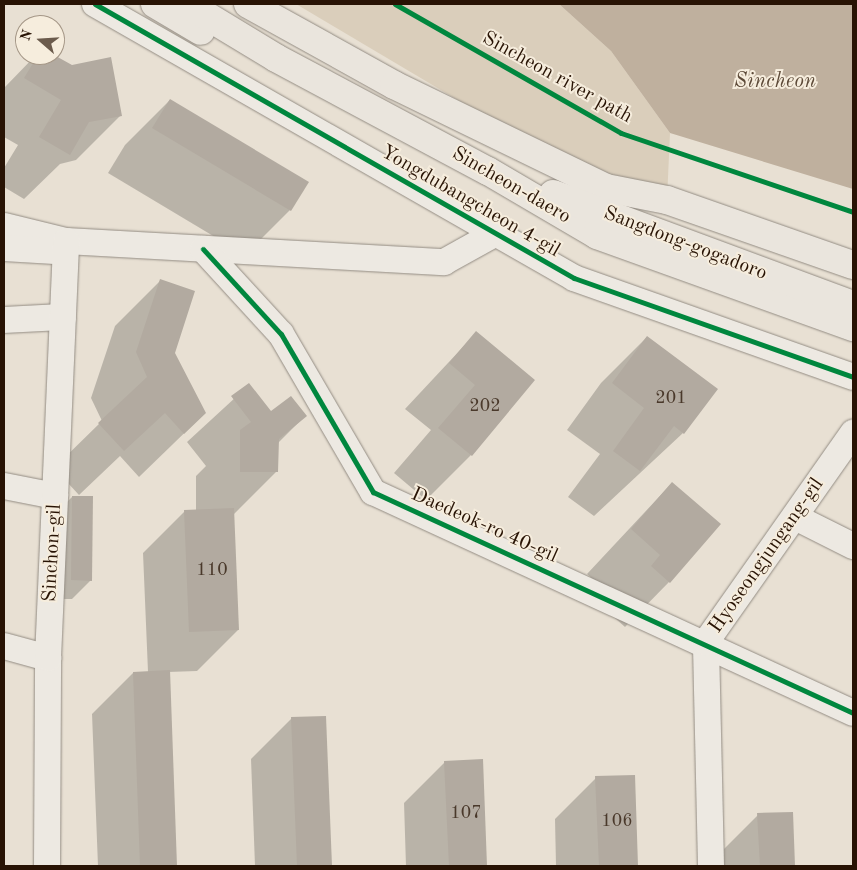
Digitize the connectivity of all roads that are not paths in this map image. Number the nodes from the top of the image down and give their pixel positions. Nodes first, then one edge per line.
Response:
1 (95, 4) edge
2 (155, 4) edge
3 (187, 4) edge
4 (248, 4) edge
5 (266, 12) edge
6 (276, 58) junction
7 (400, 145) junction
8 (488, 171) junction
9 (606, 188) junction
10 (4, 226) edge
11 (496, 233) junction
12 (597, 235) junction
13 (66, 246) junction
14 (4, 248) edge
15 (202, 248) junction
16 (853, 265) edge
17 (853, 287) edge
18 (853, 305) edge
19 (63, 316) junction
20 (4, 320) edge
21 (853, 327) edge
22 (853, 377) edge
23 (853, 433) edge
24 (4, 486) edge
25 (55, 496) junction
26 (795, 517) junction
27 (853, 546) edge
28 (706, 642) junction
29 (4, 646) edge
30 (48, 658) junction
31 (853, 712) edge
32 (48, 866) edge
33 (711, 866) edge

1 - 11 street, Yongdubangcheon 4-gil
2 - 7 highway
3 - 6 highway, Sincheon-daero
4 - 5 highway, Sincheon-daero
5 - 9 highway, Sincheon-daero
6 - 7 highway
6 - 8 highway, Sincheon-daero
7 - 12 highway
8 - 12 highway, Sincheon-daero
8 - 18 highway, Sangdong-gogadoro
9 - 16 highway, Sincheon-daero
9 - 17 highway, Sangdong-gogadoro
10 - 13 street
11 - 15 street
11 - 22 street, Yongdubangcheon 4-gil
12 - 21 highway, Sincheon-daero
13 - 14 street
13 - 15 street
13 - 19 street, Sinchon-gil
15 - 28 street, Daedeok-ro 40-gil
19 - 20 street
19 - 25 street, Sinchon-gil
23 - 26 street, Hyoseongjungang-gil
24 - 25 street
25 - 30 street, Sinchon-gil
26 - 27 street
26 - 28 street, Hyoseongjungang-gil
28 - 31 street, Daedeok-ro 40-gil
28 - 33 street, Hyoseongjungang-gil
29 - 30 street
30 - 32 street, Sinchon-gil

